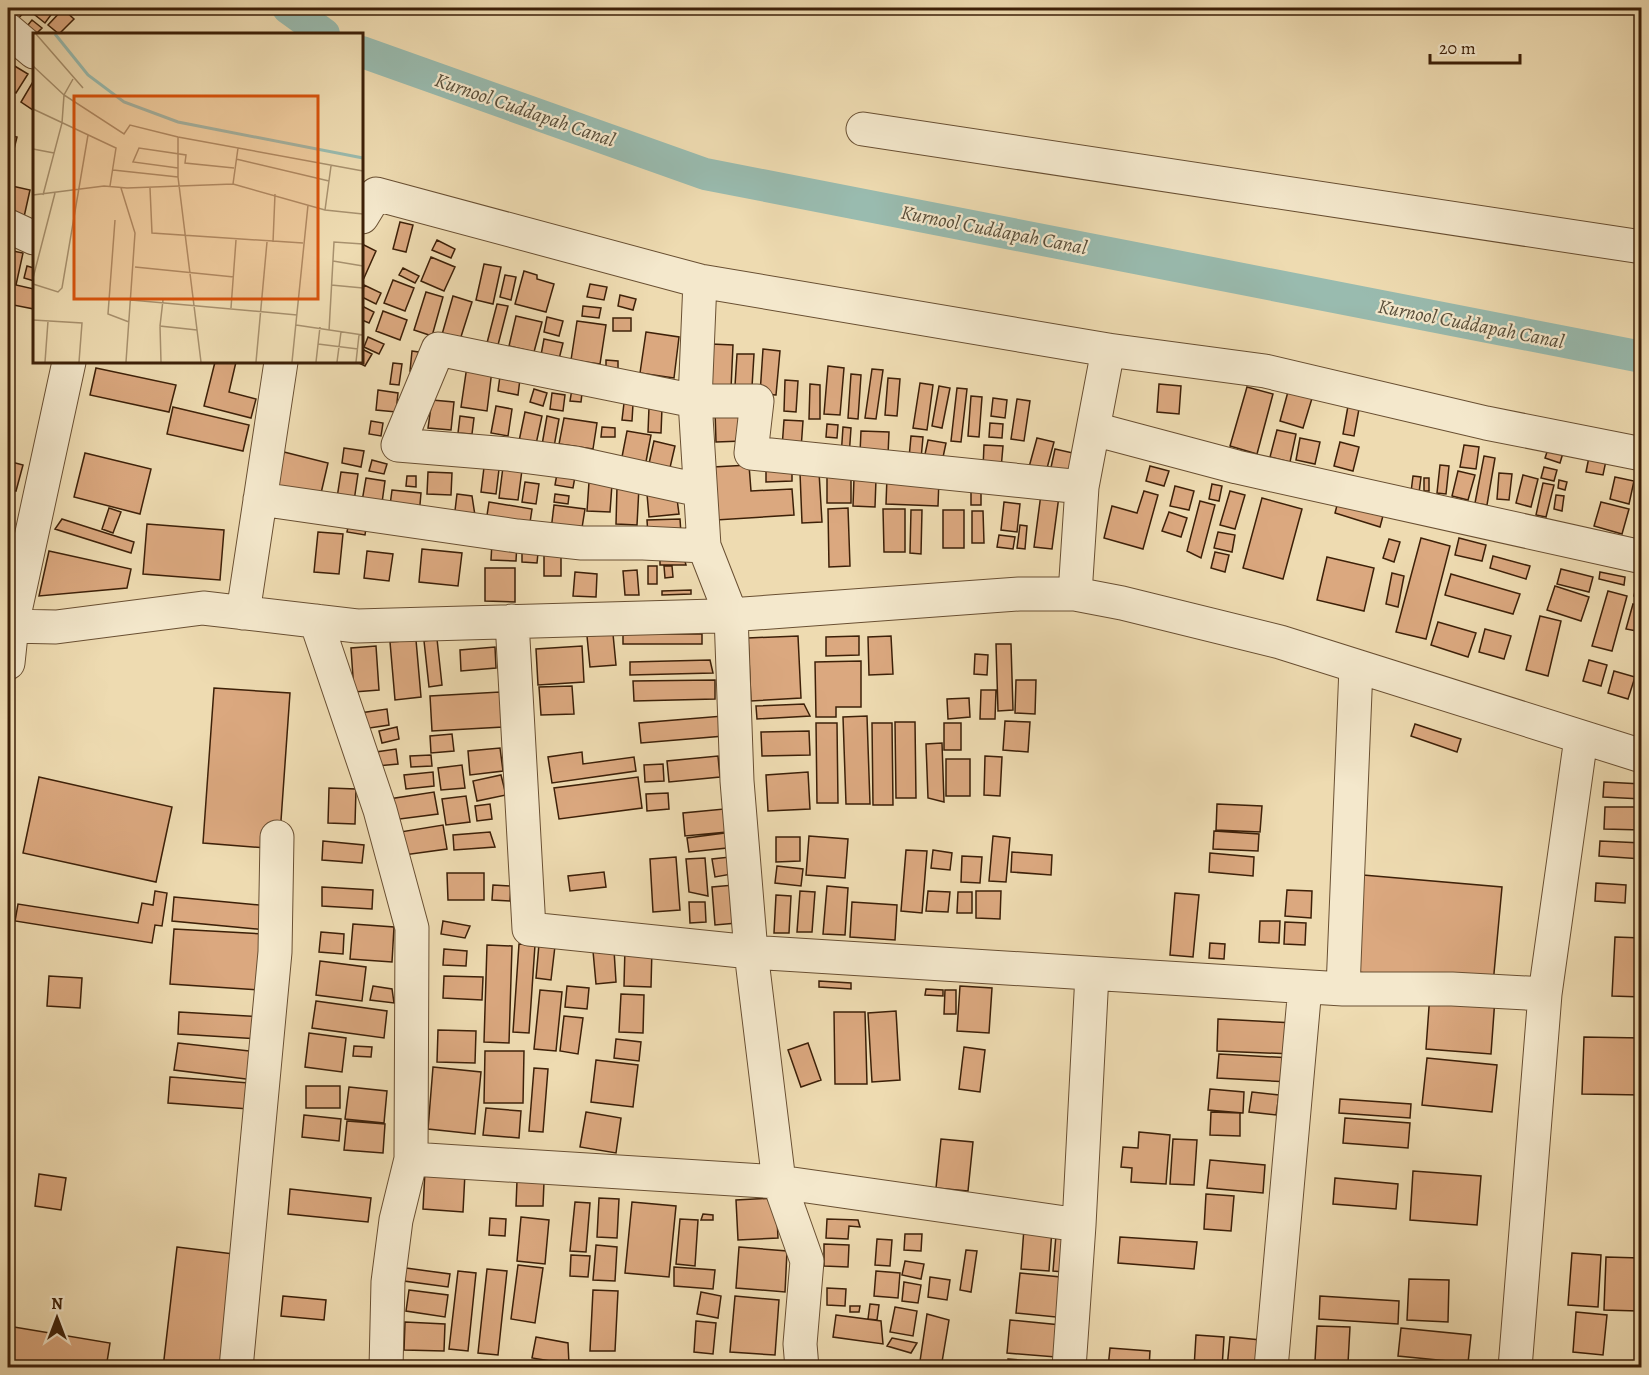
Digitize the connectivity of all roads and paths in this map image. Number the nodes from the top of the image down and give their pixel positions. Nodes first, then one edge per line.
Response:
1 (8, 30) edge
2 (33, 51) edge
3 (863, 129) dead end
4 (363, 215) edge
5 (8, 226) edge
6 (33, 238) edge
7 (1641, 248) edge
8 (700, 281) junction
9 (1108, 350) junction
10 (69, 363) edge
11 (281, 363) edge
12 (695, 401) junction
13 (1094, 429) junction
14 (1641, 454) edge
15 (1082, 487) junction
16 (699, 490) junction
17 (260, 499) junction
18 (704, 546) junction
19 (1641, 557) edge
20 (1075, 594) junction
21 (243, 613) junction
22 (731, 615) junction
23 (316, 621) junction
24 (512, 621) junction
25 (10, 625) edge
26 (8, 663) edge
27 (1356, 667) junction
28 (1581, 738) junction
29 (1641, 756) edge
30 (277, 837) dead end
31 (751, 952) junction
32 (1092, 974) junction
33 (1305, 987) junction
34 (1343, 989) junction
35 (1545, 994) junction
36 (411, 1159) junction
37 (779, 1182) junction
38 (1079, 1225) junction
39 (236, 1368) edge
40 (386, 1368) edge
41 (802, 1368) edge
42 (1069, 1368) edge
43 (1271, 1368) edge
44 (1515, 1368) edge

1 - 2 street
3 - 7 street
4 - 8 street
5 - 6 street
8 - 9 street
8 - 12 street
9 - 13 street
9 - 14 street
10 - 25 street
11 - 17 street
12 - 15 street
12 - 16 street
12 - 16 street
13 - 15 street
13 - 19 street
15 - 20 street
16 - 18 street
17 - 18 street
17 - 21 street
18 - 22 street
20 - 22 street
20 - 27 street
21 - 23 street
21 - 25 street
22 - 24 street
22 - 31 street
23 - 24 street
23 - 36 street
24 - 31 street
25 - 26 street
27 - 28 street
27 - 34 street
28 - 29 street
28 - 35 street
30 - 39 street
31 - 32 street
31 - 37 street
32 - 33 street
32 - 38 street
33 - 34 street
33 - 43 street
34 - 35 street
35 - 44 street
36 - 37 street
36 - 40 street
37 - 38 street
37 - 41 street
38 - 42 street

